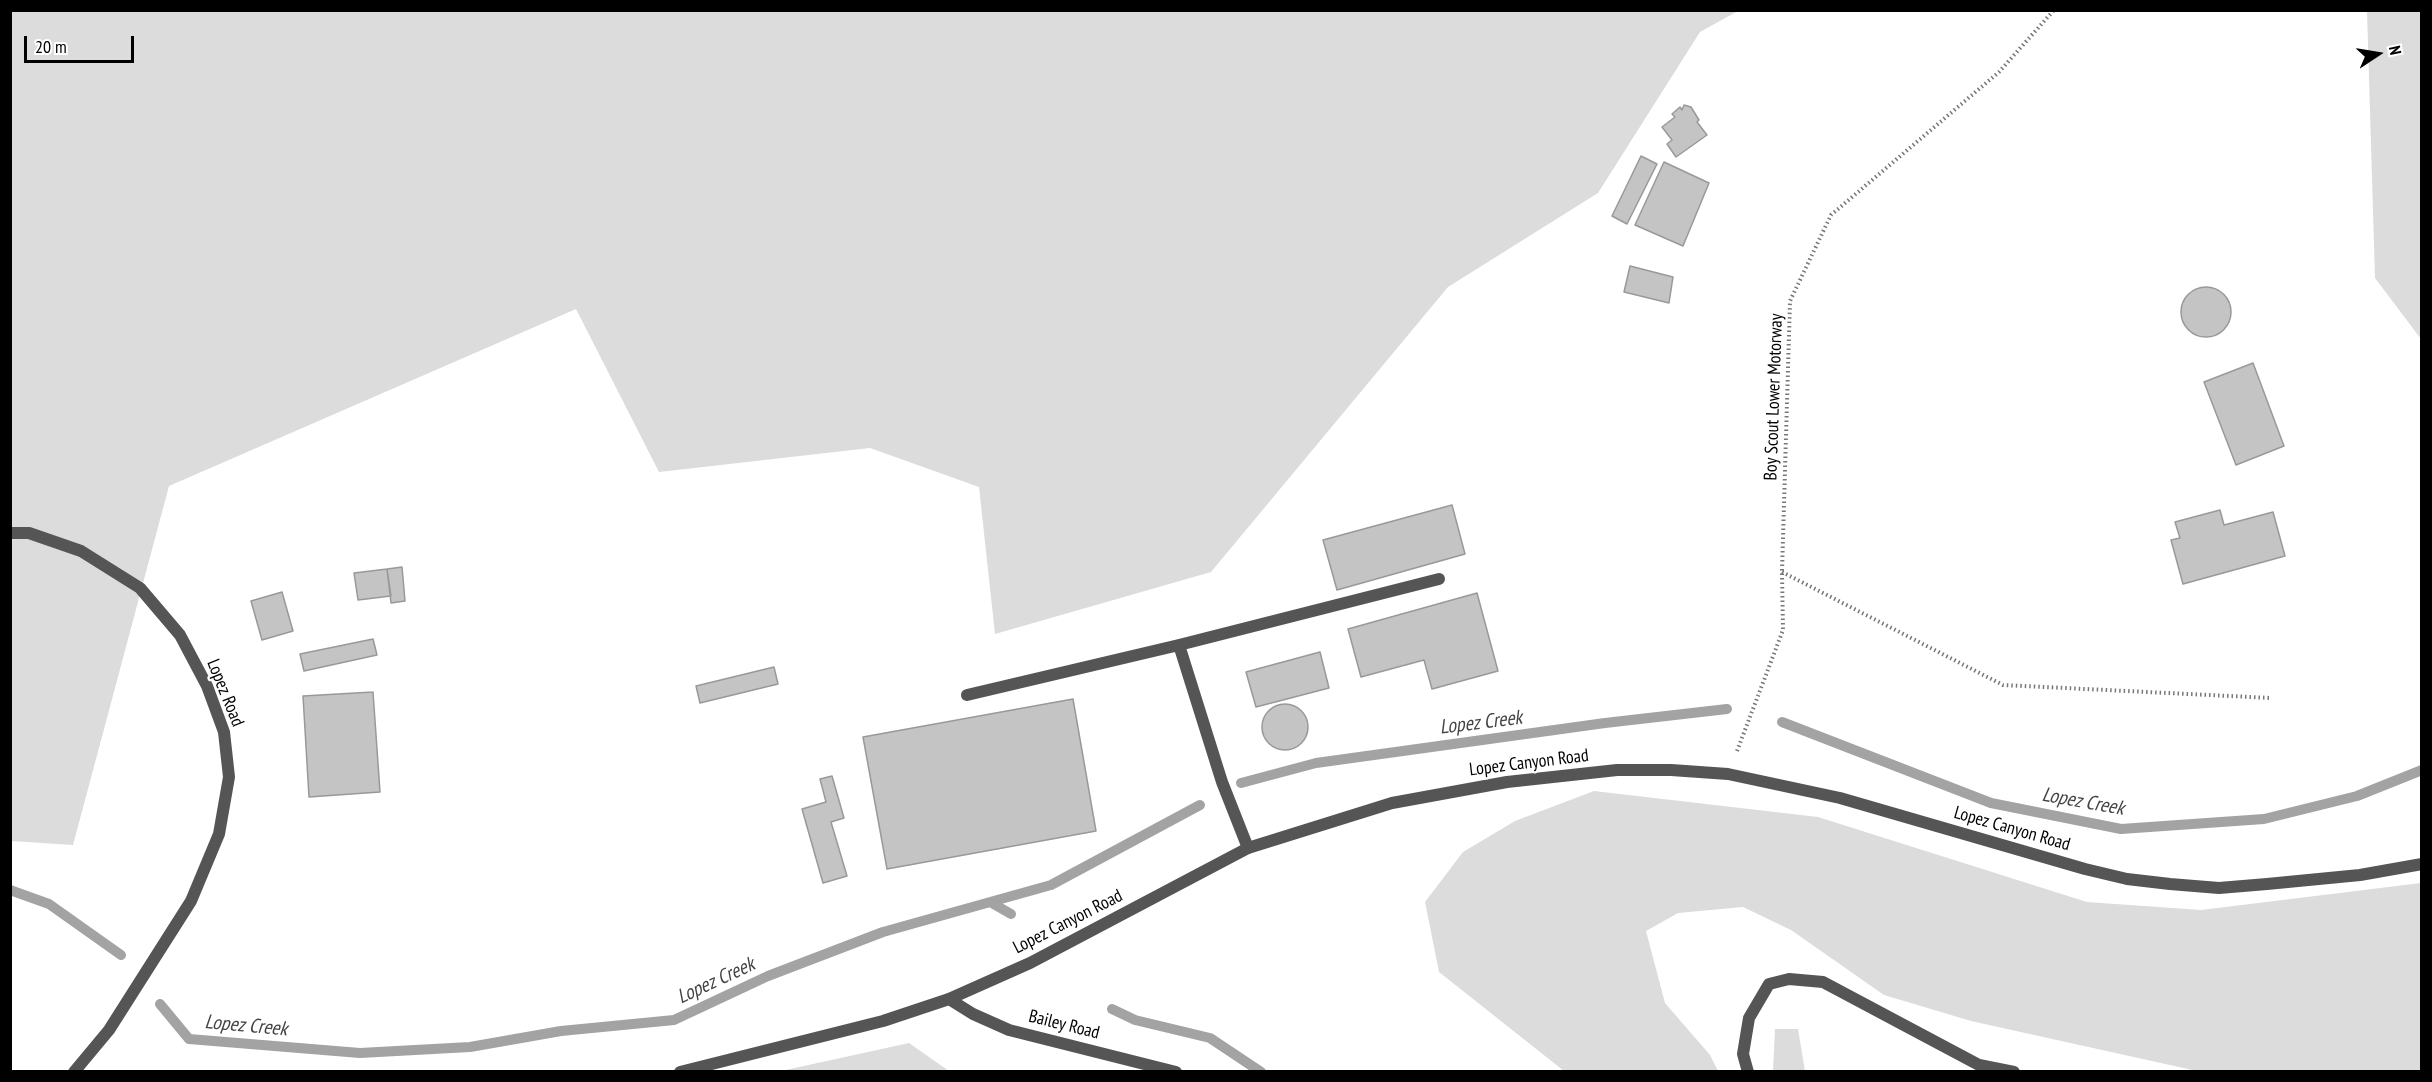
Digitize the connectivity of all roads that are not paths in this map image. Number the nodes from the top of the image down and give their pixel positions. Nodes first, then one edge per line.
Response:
1 (10, 533) edge
2 (1439, 579) dead end
3 (1179, 645) junction
4 (967, 695) dead end
5 (1248, 848) junction
6 (2421, 864) edge
7 (950, 999) junction
8 (74, 1071) edge
9 (680, 1071) edge
10 (1176, 1071) edge
11 (1748, 1071) edge
12 (2014, 1071) edge

1 - 8 street, Lopez Road
2 - 3 street
3 - 4 street
3 - 5 street
5 - 6 street, Lopez Canyon Road
5 - 7 street, Lopez Canyon Road
7 - 9 street, Lopez Canyon Road
7 - 10 street, Bailey Road
11 - 12 street

